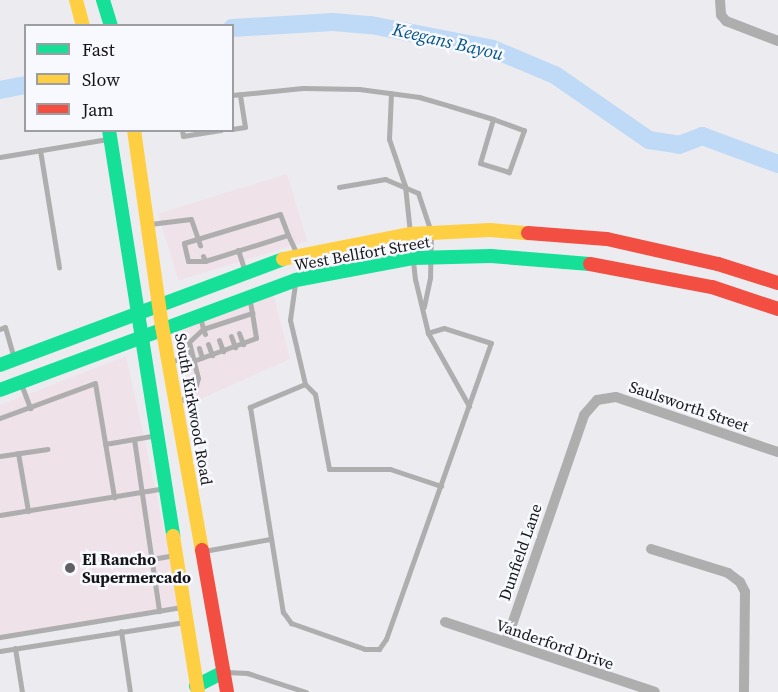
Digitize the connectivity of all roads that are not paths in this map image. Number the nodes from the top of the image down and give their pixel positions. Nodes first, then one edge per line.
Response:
1 (76, 0) edge
2 (103, 0) edge
3 (720, 0) edge
4 (82, 24) edge
5 (110, 24) edge
6 (778, 41) edge
7 (391, 93) junction
8 (240, 94) junction
9 (234, 95) edge
10 (493, 119) junction
11 (234, 129) edge
12 (134, 132) edge
13 (182, 132) edge
14 (208, 132) edge
15 (110, 135) edge
16 (40, 150) junction
17 (0, 157) edge
18 (405, 186) junction
19 (339, 187) dead end
20 (148, 225) junction
21 (237, 227) junction
22 (225, 230) junction
23 (431, 232) junction
24 (240, 233) dead end
25 (212, 234) junction
26 (411, 234) junction
27 (554, 234) junction
28 (288, 235) junction
29 (227, 237) dead end
30 (197, 238) junction
31 (214, 241) dead end
32 (200, 245) dead end
33 (238, 248) junction
34 (657, 248) junction
35 (297, 254) junction
36 (430, 257) junction
37 (414, 258) junction
38 (551, 259) junction
39 (59, 267) dead end
40 (245, 271) junction
41 (652, 274) junction
42 (296, 280) junction
43 (778, 283) edge
44 (249, 295) junction
45 (160, 302) junction
46 (424, 309) junction
47 (778, 309) edge
48 (139, 311) junction
49 (199, 312) junction
50 (252, 313) junction
51 (162, 326) junction
52 (0, 328) edge
53 (204, 331) junction
54 (239, 333) dead end
55 (428, 333) junction
56 (143, 334) junction
57 (231, 336) dead end
58 (219, 340) dead end
59 (208, 344) dead end
60 (243, 344) junction
61 (235, 347) junction
62 (199, 348) dead end
63 (190, 351) junction
64 (223, 351) junction
65 (212, 355) junction
66 (202, 358) junction
67 (14, 360) junction
68 (193, 361) junction
69 (170, 364) junction
70 (0, 365) edge
71 (21, 383) junction
72 (305, 384) junction
73 (0, 390) edge
74 (176, 404) junction
75 (469, 406) junction
76 (30, 408) junction
77 (0, 418) edge
78 (158, 435) junction
79 (134, 439) junction
80 (105, 444) junction
81 (47, 448) dead end
82 (778, 452) edge
83 (18, 453) junction
84 (0, 456) edge
85 (565, 471) joint
86 (441, 486) junction
87 (166, 488) junction
88 (142, 492) junction
89 (114, 497) junction
90 (28, 511) junction
91 (0, 515) edge
92 (270, 539) junction
93 (651, 549) dead end
94 (202, 551) junction
95 (177, 555) junction
96 (152, 559) junction
97 (184, 607) junction
98 (159, 611) junction
99 (186, 622) junction
100 (445, 622) dead end
101 (121, 632) junction
102 (0, 637) edge
103 (506, 642) junction
104 (15, 648) junction
105 (0, 651) edge
106 (224, 672) junction
107 (197, 689) edge
108 (22, 692) edge
109 (130, 692) edge
110 (227, 692) edge
111 (306, 692) edge
112 (655, 692) edge
113 (744, 692) edge

1 - 4 main road
2 - 5 main road
3 - 6 street
7 - 8 lane
7 - 10 lane
7 - 18 lane
8 - 9 lane
8 - 11 lane
10 - 10 lane
12 - 15 main road
12 - 20 main road, South Kirkwood Road
13 - 14 lane
15 - 16 lane
15 - 48 main road
16 - 17 lane
16 - 39 lane
18 - 19 lane
18 - 23 lane
18 - 26 lane
20 - 30 lane
20 - 45 main road, South Kirkwood Road
21 - 22 lane
21 - 24 lane
21 - 28 lane
22 - 25 lane
22 - 29 lane
23 - 26 main road, West Bellfort Street
23 - 27 main road, West Bellfort Street
23 - 36 lane
25 - 30 lane
25 - 31 lane
26 - 35 main road, West Bellfort Street
26 - 37 lane
27 - 34 main road, West Bellfort Street
27 - 38 main road
28 - 33 lane
28 - 35 lane
30 - 32 lane
30 - 33 lane
33 - 40 lane
34 - 41 main road
34 - 43 main road, West Bellfort Street
35 - 40 main road, West Bellfort Street
36 - 37 main road, West Bellfort Street
36 - 38 main road, West Bellfort Street
36 - 46 lane
37 - 42 main road, West Bellfort Street
37 - 46 lane
38 - 41 main road, West Bellfort Street
40 - 45 main road, West Bellfort Street
41 - 47 main road, West Bellfort Street
42 - 44 main road, West Bellfort Street
42 - 72 lane
44 - 49 main road, West Bellfort Street
44 - 50 lane
45 - 48 main road, West Bellfort Street
45 - 51 main road, South Kirkwood Road
46 - 55 lane
48 - 56 main road
48 - 67 main road, West Bellfort Street
49 - 51 main road, West Bellfort Street
49 - 53 lane
50 - 53 lane
50 - 60 lane
51 - 56 main road, West Bellfort Street
51 - 69 main road, South Kirkwood Road
52 - 67 lane
53 - 63 lane
54 - 60 lane
55 - 75 lane
55 - 75 lane
56 - 71 main road, West Bellfort Street
56 - 78 main road
57 - 61 lane
58 - 64 lane
59 - 65 lane
60 - 61 lane
61 - 64 lane
62 - 66 lane
63 - 68 lane
63 - 69 lane
64 - 65 lane
65 - 66 lane
66 - 68 lane
67 - 70 main road, West Bellfort Street
67 - 71 main road
68 - 74 lane
69 - 74 main road, South Kirkwood Road
71 - 73 main road, West Bellfort Street
71 - 76 lane
72 - 86 lane
72 - 92 lane
74 - 94 main road, South Kirkwood Road
75 - 86 lane
76 - 77 lane
76 - 80 lane
78 - 79 lane
78 - 87 main road
79 - 80 lane
79 - 88 lane
80 - 89 lane
81 - 83 lane
82 - 85 street, Saulsworth Street
83 - 84 lane
83 - 90 lane
85 - 103 street, Dunfield Lane
86 - 92 lane
87 - 88 lane
87 - 95 main road
88 - 89 lane
88 - 96 lane
89 - 90 lane
90 - 91 lane
92 - 94 lane
93 - 113 street
94 - 95 main road
94 - 106 main road, South Kirkwood Road
95 - 96 lane
95 - 97 main road
96 - 98 lane
97 - 98 lane
97 - 99 main road
98 - 102 lane
99 - 101 lane
99 - 107 main road
100 - 103 street, Vanderford Drive
101 - 104 lane
101 - 109 lane
103 - 112 street, Vanderford Drive
104 - 105 lane
104 - 108 lane
106 - 107 main road
106 - 110 main road, South Kirkwood Road
106 - 111 lane

